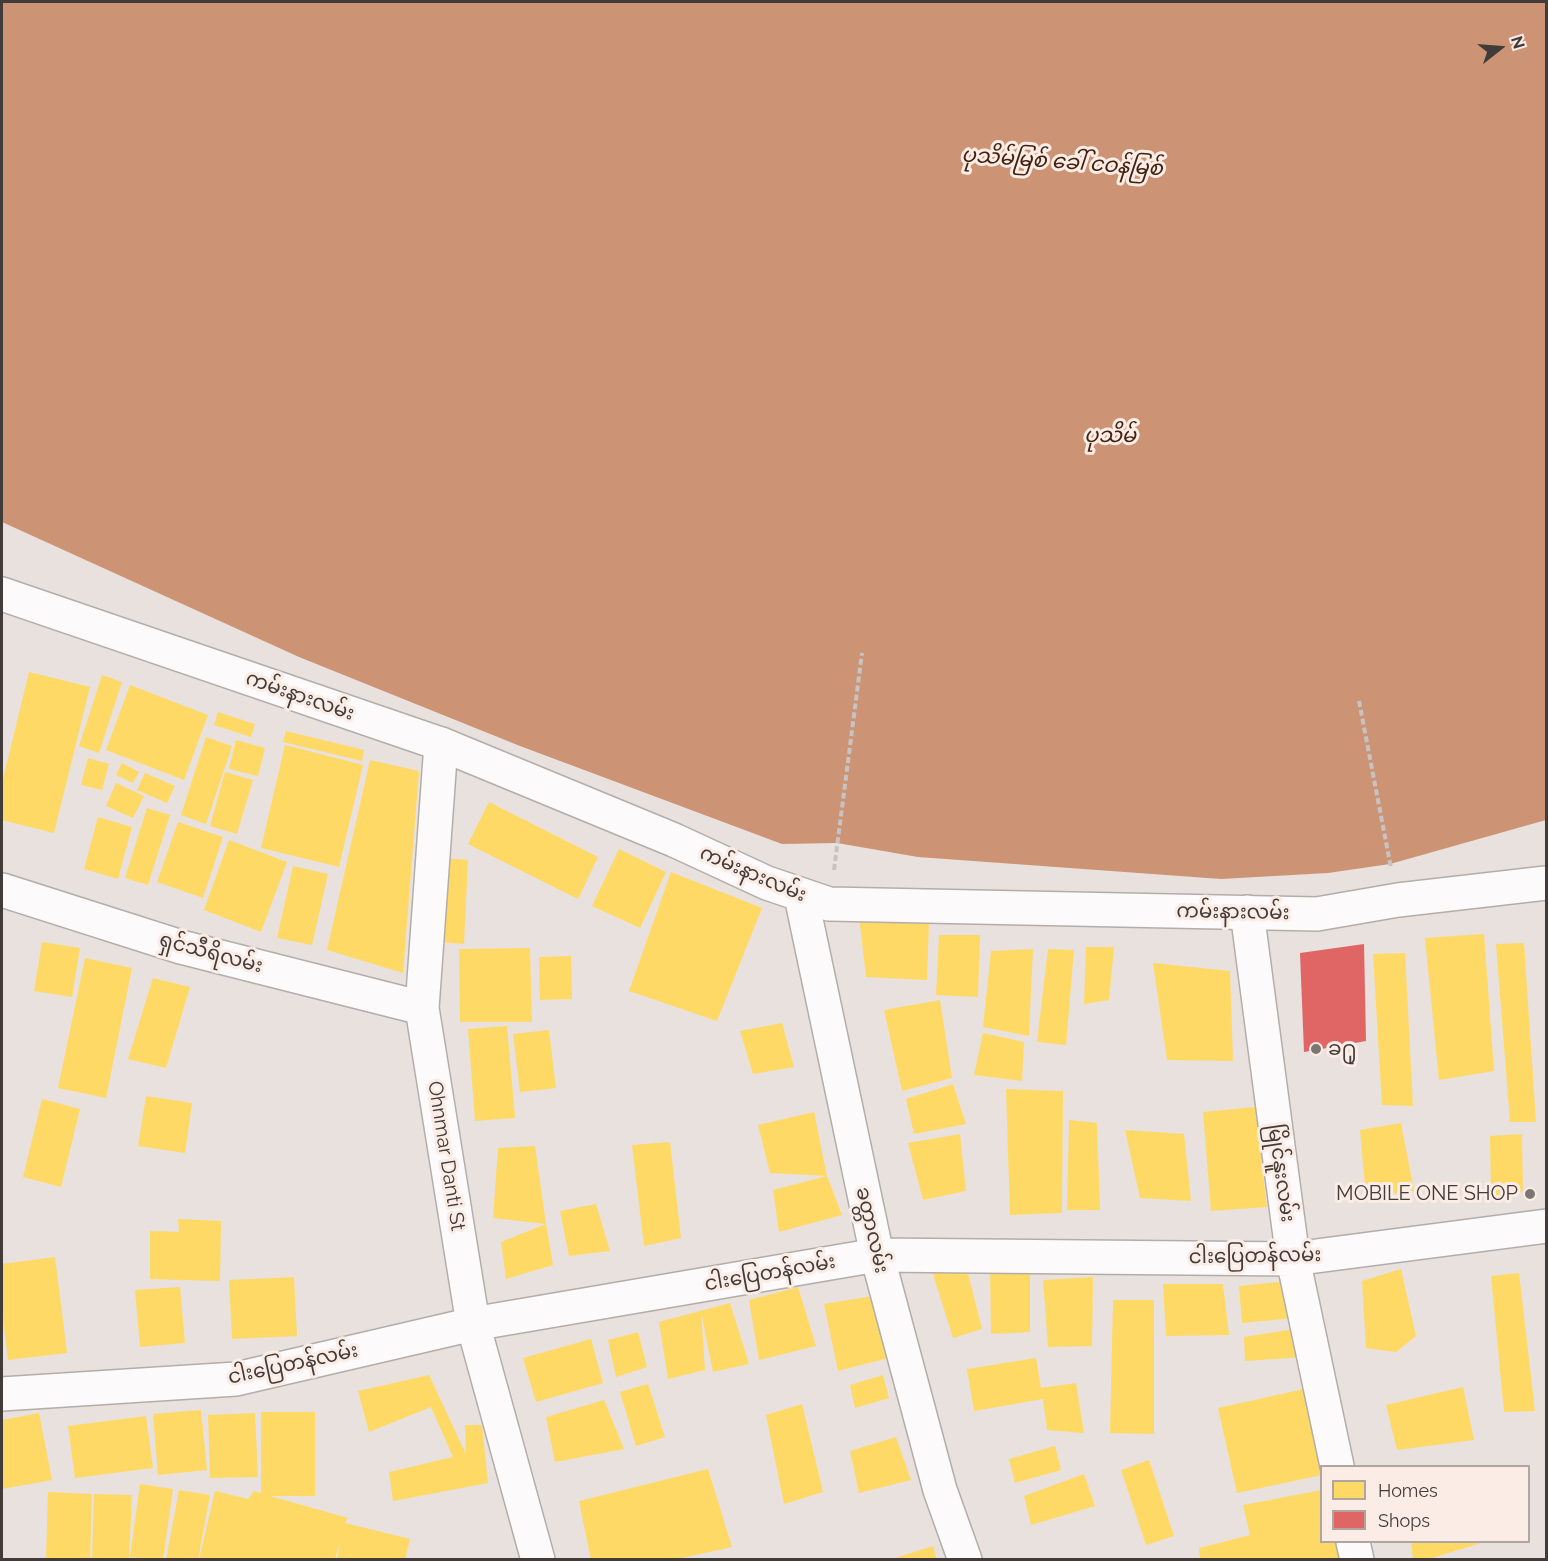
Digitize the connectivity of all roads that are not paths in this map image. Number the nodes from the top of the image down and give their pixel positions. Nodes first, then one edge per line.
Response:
1 (2, 594) edge
2 (441, 744) junction
3 (1546, 883) edge
4 (2, 890) edge
5 (815, 900) junction
6 (1247, 912) junction
7 (422, 1008) junction
8 (1546, 1226) edge
9 (877, 1255) junction
10 (1293, 1259) junction
11 (473, 1324) junction
12 (2, 1394) edge
13 (1337, 1465) edge
14 (1353, 1543) edge
15 (538, 1560) edge
16 (965, 1560) edge
17 (1357, 1560) edge

1 - 2 street, ကမ်းနားလမ်း
2 - 5 street, ကမ်းနားလမ်း
2 - 7 street, Ohnmar Danti St
3 - 6 street, ကမ်းနားလမ်း
4 - 7 street, ရှင်သီရိလမ်း
5 - 6 street, ကမ်းနားလမ်း
5 - 9 street, ခတ္တာလမ်း
6 - 10 street, မြိုင်နူးလမ်း
7 - 11 street, Ohnmar Danti St
8 - 10 street, ငါးပြေတန်လမ်း
9 - 10 street, ငါးပြေတန်လမ်း
9 - 11 street, ငါးပြေတန်လမ်း
9 - 16 street, ခတ္တာလမ်း
10 - 13 street, မြိုင်နူးလမ်း
11 - 12 street, ငါးပြေတန်လမ်း
11 - 15 street, Ohnmar Danti St
14 - 17 street

